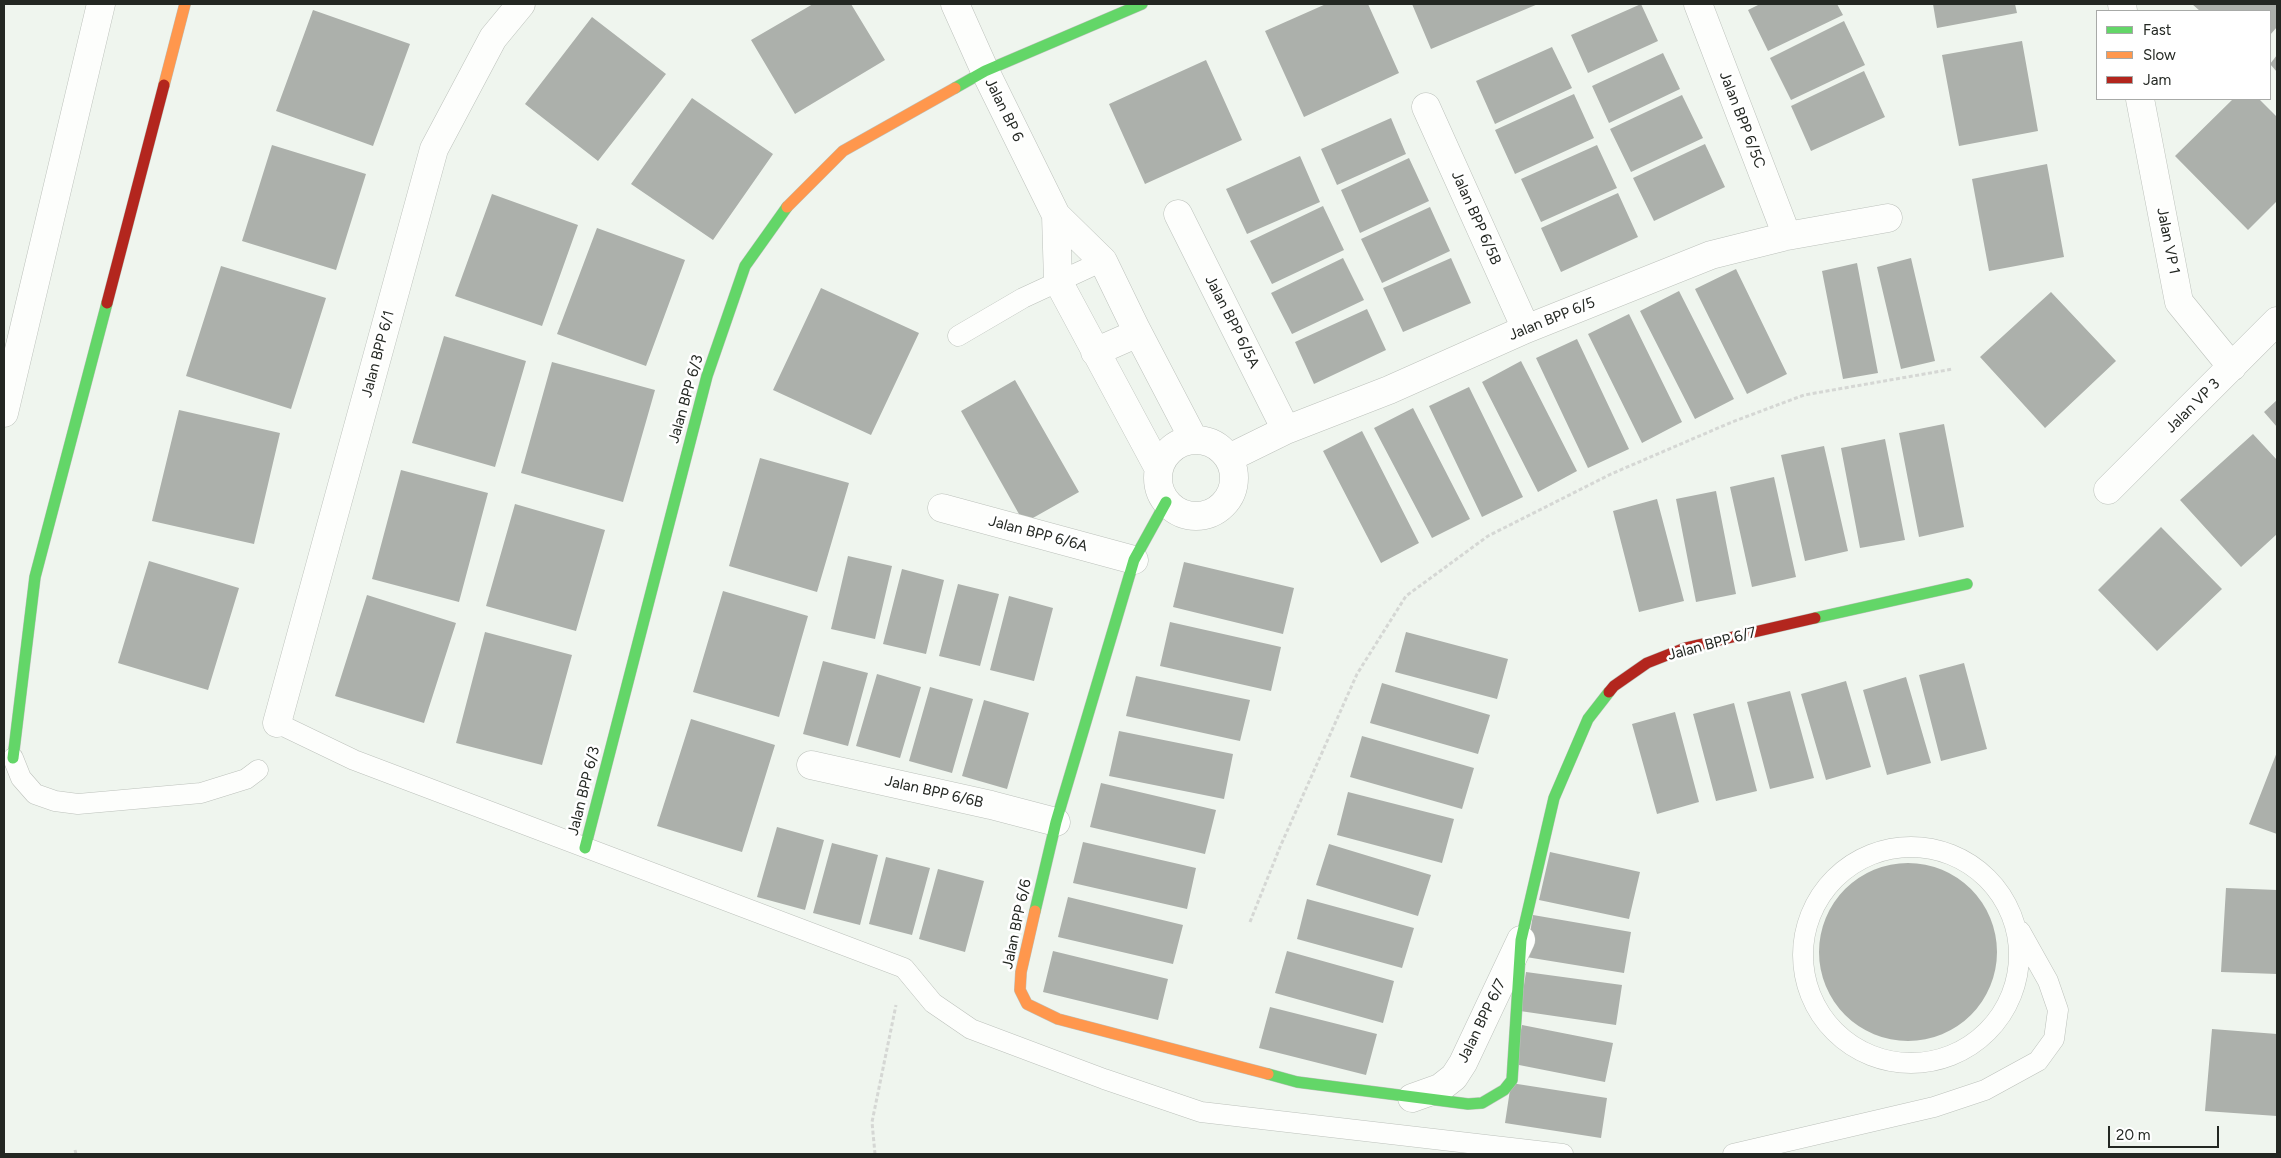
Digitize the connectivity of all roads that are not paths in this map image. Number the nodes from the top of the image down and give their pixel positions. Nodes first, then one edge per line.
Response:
1 (101, 4) edge
2 (185, 4) edge
3 (521, 4) edge
4 (955, 4) edge
5 (1142, 4) edge
6 (1698, 4) edge
7 (985, 71) junction
8 (2140, 100) edge
9 (1426, 107) dead end
10 (1178, 214) dead end
11 (1056, 215) junction
12 (1888, 218) dead end
13 (1787, 236) junction
14 (1103, 261) junction
15 (1058, 281) junction
16 (2277, 321) edge
17 (1526, 329) junction
18 (1138, 333) junction
19 (958, 336) dead end
20 (1095, 352) junction
21 (2232, 366) junction
22 (4, 412) edge
23 (1286, 430) junction
24 (1194, 440) junction
25 (1229, 458) junction
26 (1159, 468) junction
27 (2108, 490) dead end
28 (1166, 502) junction
29 (942, 508) dead end
30 (1134, 560) junction
31 (1967, 584) dead end
32 (278, 724) joint
33 (13, 758) joint
34 (811, 765) dead end
35 (258, 770) dead end
36 (1056, 822) junction
37 (585, 848) junction
38 (2016, 925) junction
39 (1521, 940) junction
40 (1412, 1098) junction
41 (1563, 1154) edge
42 (1733, 1154) edge

1 - 22 street
2 - 33 street
3 - 32 street, Jalan BPP 6/1
4 - 7 street, Jalan BP 6
5 - 7 street, Jalan BPP 6/3
6 - 13 street, Jalan BPP 6/5C
7 - 11 street, Jalan BP 6
7 - 37 street, Jalan BPP 6/3
8 - 21 street, Jalan VP 1
9 - 17 street, Jalan BPP 6/5B
10 - 23 street, Jalan BPP 6/5A
11 - 14 street
11 - 15 street
12 - 13 street, Jalan BPP 6/5
13 - 17 street, Jalan BPP 6/5
14 - 15 lane
14 - 18 street
15 - 19 lane
15 - 20 street
16 - 21 street, Jalan VP 3
17 - 23 street, Jalan BPP 6/5
18 - 20 street
18 - 24 street
20 - 26 street
21 - 27 street, Jalan VP 3
23 - 25 street, Jalan BPP 6/5
24 - 25 street
24 - 26 street
25 - 28 street
26 - 28 street
28 - 30 street, Jalan BPP 6/6
29 - 30 street, Jalan BPP 6/6A
30 - 36 street, Jalan BPP 6/6
31 - 39 street, Jalan BPP 6/7
32 - 37 lane
33 - 35 lane
34 - 36 street, Jalan BPP 6/6B
36 - 40 street, Jalan BPP 6/6
37 - 41 lane
38 - 38 lane
38 - 42 lane
39 - 40 street, Jalan BPP 6/7
39 - 40 street, Jalan BPP 6/7

